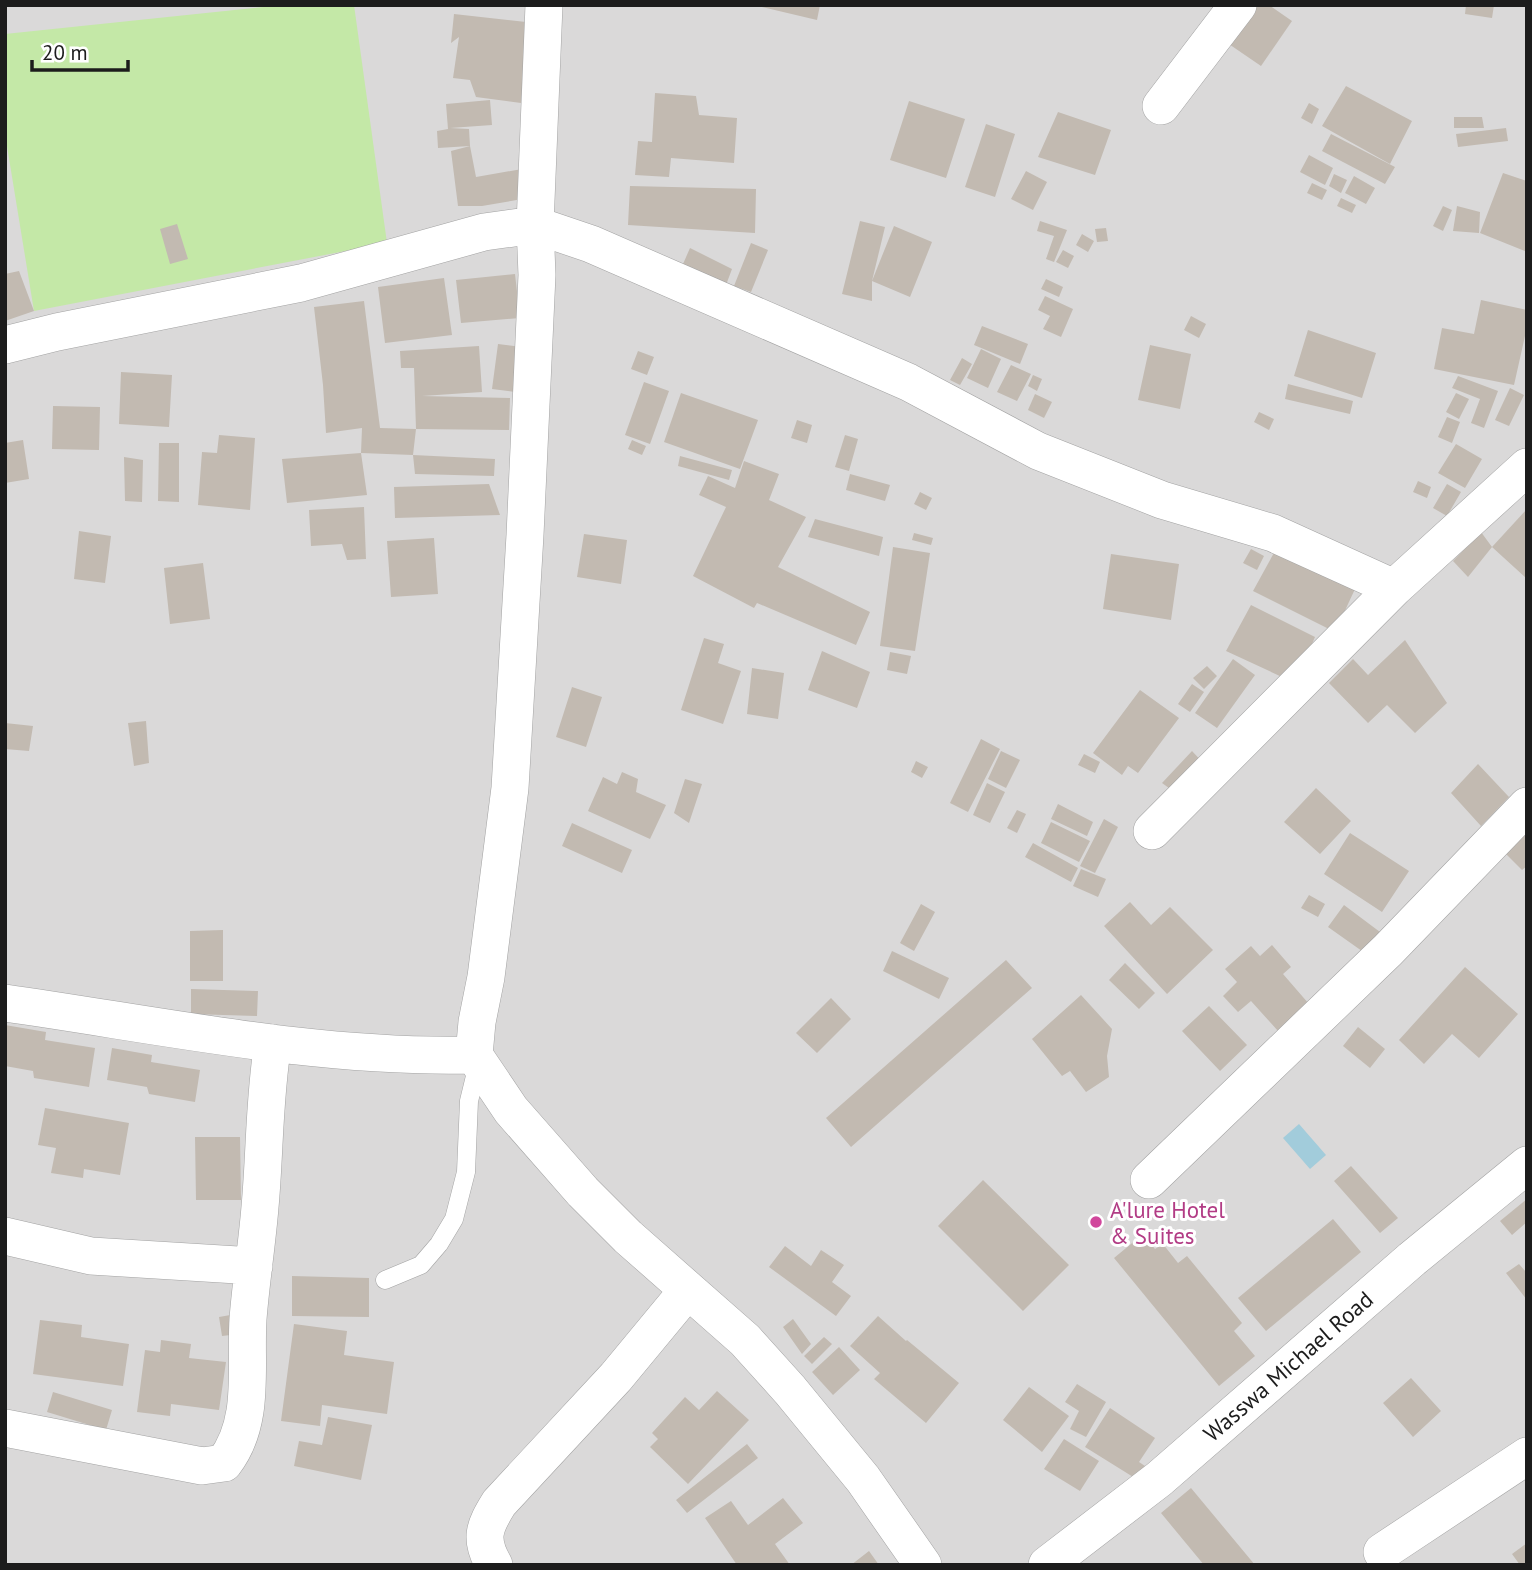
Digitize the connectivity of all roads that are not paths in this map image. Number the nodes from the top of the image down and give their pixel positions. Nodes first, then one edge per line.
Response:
1 (544, 5) edge
2 (1238, 5) edge
3 (1161, 106) dead end
4 (535, 225) junction
5 (5, 345) edge
6 (1527, 467) edge
7 (1394, 588) junction
8 (1527, 806) edge
9 (1152, 831) dead end
10 (5, 1003) edge
11 (273, 1042) junction
12 (476, 1059) junction
13 (1527, 1165) edge
14 (1149, 1180) dead end
15 (5, 1236) edge
16 (254, 1266) junction
17 (386, 1280) dead end
18 (688, 1290) junction
19 (5, 1428) edge
20 (1527, 1456) edge
21 (1382, 1552) dead end
22 (494, 1565) edge
23 (923, 1565) edge
24 (1047, 1565) edge

1 - 4 street
2 - 3 street
4 - 5 street
4 - 7 street
4 - 12 street
6 - 7 street
7 - 9 street
8 - 14 street
10 - 11 street
11 - 12 street
11 - 16 street
12 - 17 lane
12 - 18 street
13 - 24 street, Wasswa Michael Road
15 - 16 street
16 - 19 street
18 - 22 street
18 - 23 street
20 - 21 street

